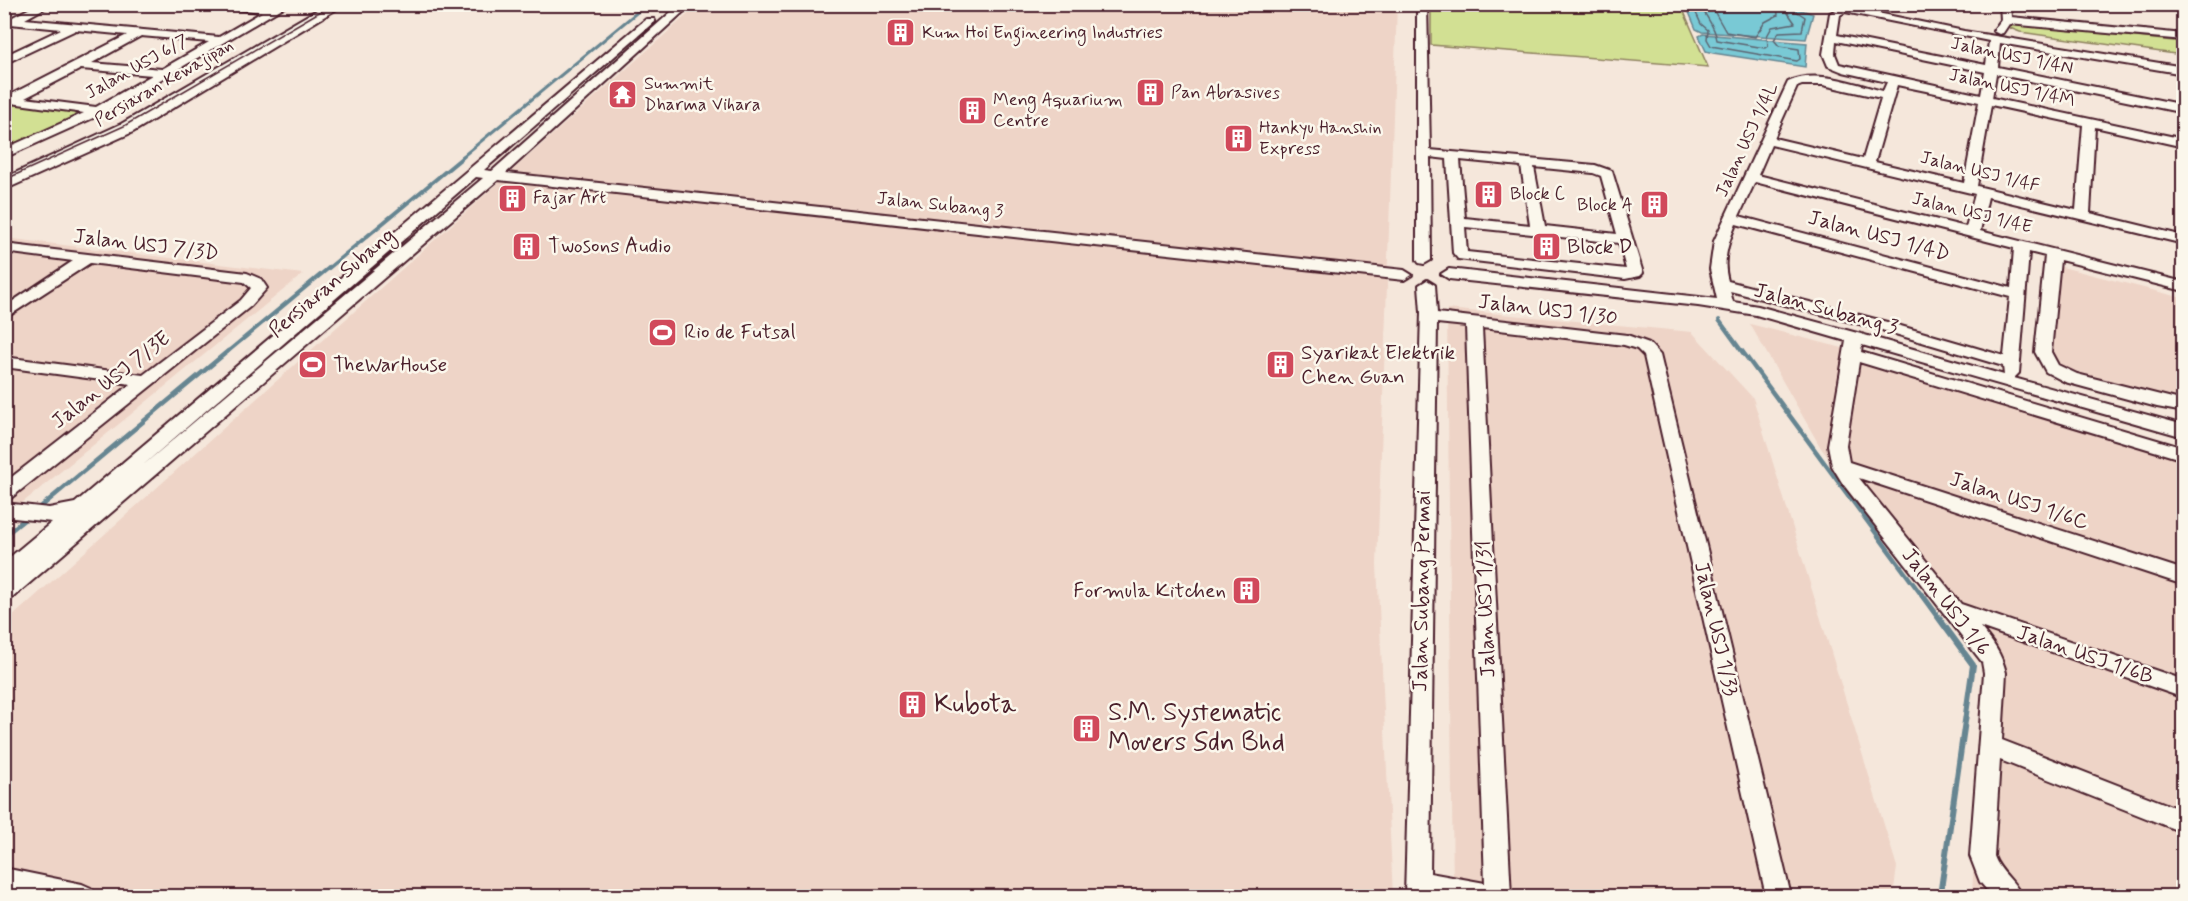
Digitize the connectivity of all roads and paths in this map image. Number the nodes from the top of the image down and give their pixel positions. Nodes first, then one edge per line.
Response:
1 (47, 4) edge
2 (215, 4) edge
3 (313, 4) edge
4 (338, 4) edge
5 (670, 4) edge
6 (687, 4) edge
7 (1422, 4) edge
8 (1865, 4) edge
9 (2005, 4) edge
10 (2161, 4) edge
11 (280, 7) edge
12 (2184, 7) edge
13 (2006, 20) junction
14 (7, 23) edge
15 (73, 27) junction
16 (139, 33) junction
17 (1996, 36) junction
18 (1832, 37) junction
19 (2184, 37) edge
20 (221, 40) junction
21 (4, 61) edge
22 (2184, 61) edge
23 (79, 65) junction
24 (1991, 70) junction
25 (2184, 72) edge
26 (166, 73) junction
27 (1892, 81) junction
28 (1887, 96) junction
29 (8, 101) edge
30 (1986, 101) junction
31 (2184, 110) edge
32 (98, 111) junction
33 (2089, 123) junction
34 (1768, 140) junction
35 (2184, 143) edge
36 (1425, 153) junction
37 (4, 154) edge
38 (1453, 156) junction
39 (1527, 163) junction
40 (1868, 164) junction
41 (4, 171) edge
42 (472, 173) junction
43 (494, 176) junction
44 (1751, 177) junction
45 (4, 185) edge
46 (1976, 190) junction
47 (2083, 216) junction
48 (1730, 218) junction
49 (1458, 222) junction
50 (1538, 231) junction
51 (1972, 233) junction
52 (1626, 240) junction
53 (2184, 240) edge
54 (2022, 246) junction
55 (4, 248) edge
56 (2053, 258) junction
57 (86, 259) junction
58 (1424, 260) junction
59 (1449, 274) junction
60 (1404, 275) junction
61 (1720, 284) junction
62 (1427, 285) junction
63 (2184, 287) edge
64 (2017, 294) junction
65 (2184, 296) edge
66 (246, 303) joint
67 (1726, 305) junction
68 (4, 314) edge
69 (1428, 317) junction
70 (1474, 322) junction
71 (1853, 346) junction
72 (1653, 361) joint
73 (4, 362) edge
74 (2011, 363) junction
75 (2052, 368) junction
76 (145, 381) junction
77 (2011, 381) junction
78 (2036, 388) junction
79 (2184, 407) edge
80 (2184, 431) edge
81 (2184, 454) edge
82 (1841, 466) junction
83 (90, 502) junction
84 (6, 504) edge
85 (42, 516) junction
86 (28, 554) junction
87 (4, 574) edge
88 (2184, 578) edge
89 (4, 594) edge
90 (1953, 609) junction
91 (2184, 689) edge
92 (1990, 746) junction
93 (2184, 822) edge
94 (4, 880) edge
95 (1417, 889) edge
96 (82, 897) edge
97 (1492, 897) edge
98 (1498, 897) edge
99 (1779, 897) edge
100 (2009, 897) edge

1 - 14 street
2 - 11 street
3 - 41 main road, Persiaran Kewajipan
4 - 45 main road, Persiaran Kewajipan
5 - 42 street, Persiaran Subang
6 - 43 street, Persiaran Subang
7 - 36 street
8 - 17 street
9 - 13 street
10 - 12 street
11 - 20 street, Jalan USJ 6/7
13 - 17 street
13 - 19 street
14 - 15 street
15 - 16 street
15 - 21 street
16 - 20 street
16 - 23 street
17 - 18 street
17 - 22 street
17 - 24 street
17 - 25 street
18 - 24 street, Jalan USJ 1/4N
18 - 27 street, Jalan USJ 1/4M
20 - 26 street, Jalan USJ 6/7
23 - 26 street
23 - 29 street
24 - 30 street
24 - 31 street, Jalan USJ 1/4N
26 - 32 street, Jalan USJ 6/7
27 - 28 street
27 - 30 street, Jalan USJ 1/4M
28 - 34 street, Jalan USJ 1/4L
28 - 40 street
29 - 32 street
30 - 33 street, Jalan USJ 1/4M
30 - 46 street
32 - 37 street, Jalan USJ 6/7
33 - 35 street, Jalan USJ 1/4M
33 - 47 street
34 - 40 street, Jalan USJ 1/4F
34 - 44 street, Jalan USJ 1/4L
36 - 38 street
36 - 58 street
38 - 39 street
38 - 49 street
39 - 50 street
39 - 52 street
40 - 46 street, Jalan USJ 1/4F
42 - 43 street, Jalan Subang 3
42 - 83 street, Persiaran Subang
43 - 60 street, Jalan Subang 3
43 - 89 street, Persiaran Subang
44 - 48 street, Jalan USJ 1/4L
44 - 51 street, Jalan USJ 1/4E
46 - 47 street, Jalan USJ 1/4F
46 - 51 street
47 - 53 street, Jalan USJ 1/4F
48 - 61 street, Jalan USJ 1/4L
48 - 64 street, Jalan USJ 1/4D
49 - 50 street
49 - 52 street
50 - 52 street
51 - 54 street, Jalan USJ 1/4E
54 - 56 street, Jalan USJ 1/4E
54 - 64 street
55 - 57 street, Jalan USJ 7/3D
56 - 63 street, Jalan USJ 1/4E
56 - 65 street
56 - 75 street
57 - 66 street, Jalan USJ 7/3D
57 - 68 street
58 - 59 street
58 - 60 street
59 - 62 street
59 - 67 street, Jalan Subang 3
60 - 62 street, Jalan Subang 3
61 - 67 street, Jalan USJ 1/4L
61 - 74 street
62 - 69 street, Jalan Subang Permai
64 - 74 street
66 - 76 street, Jalan USJ 7/3E
67 - 71 street, Jalan Subang 3
69 - 70 street, Jalan USJ 1/30
69 - 95 street, Jalan Subang Permai
70 - 72 street, Jalan USJ 1/30
70 - 98 street, Jalan USJ 1/31
71 - 77 street, Jalan Subang 3
71 - 81 street
71 - 82 street
72 - 99 street, Jalan USJ 1/33
73 - 76 street
74 - 77 street
75 - 78 street
75 - 79 street
76 - 84 street, Jalan USJ 7/3E
77 - 78 street, Jalan Subang 3
78 - 80 street, Jalan Subang 3
82 - 88 street, Jalan USJ 1/6C
82 - 90 street, Jalan USJ 1/6
83 - 85 street
83 - 86 street, Persiaran Subang
84 - 85 street
85 - 86 street
86 - 87 street, Persiaran Subang
90 - 91 street, Jalan USJ 1/6B
90 - 92 street, Jalan USJ 1/6
92 - 93 street
92 - 100 street, Jalan USJ 1/6
94 - 96 street
95 - 97 street

